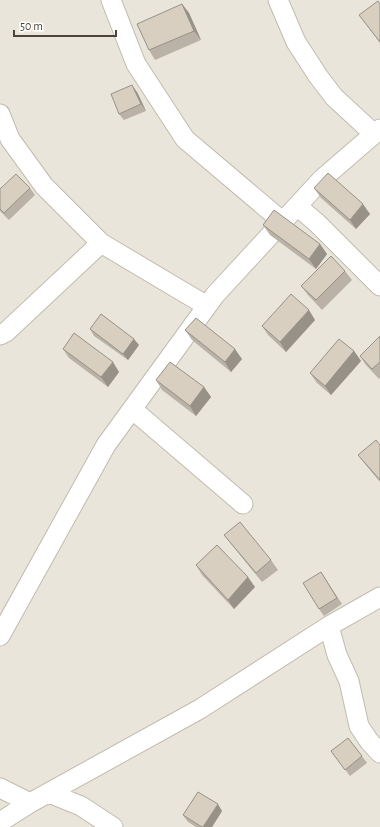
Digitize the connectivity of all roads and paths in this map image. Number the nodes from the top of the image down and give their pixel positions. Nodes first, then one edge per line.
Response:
1 (111, 0) edge
2 (278, 0) edge
3 (0, 114) edge
4 (377, 132) edge
5 (297, 206) junction
6 (282, 222) junction
7 (101, 243) junction
8 (377, 278) edge
9 (207, 306) junction
10 (0, 335) edge
11 (132, 409) junction
12 (242, 504) dead end
13 (380, 597) edge
14 (329, 626) junction
15 (0, 634) edge
16 (380, 753) edge
17 (0, 788) edge
18 (49, 793) junction
19 (30, 803) junction
20 (0, 822) edge
21 (113, 827) edge

1 - 6 street
2 - 4 street
3 - 7 street
4 - 5 street
5 - 6 street
5 - 8 street
6 - 9 street
7 - 9 street
7 - 10 street
9 - 11 street
11 - 12 street
11 - 15 street
13 - 14 street
14 - 16 street
14 - 18 street
17 - 19 street
18 - 19 street
18 - 21 street
19 - 20 street

